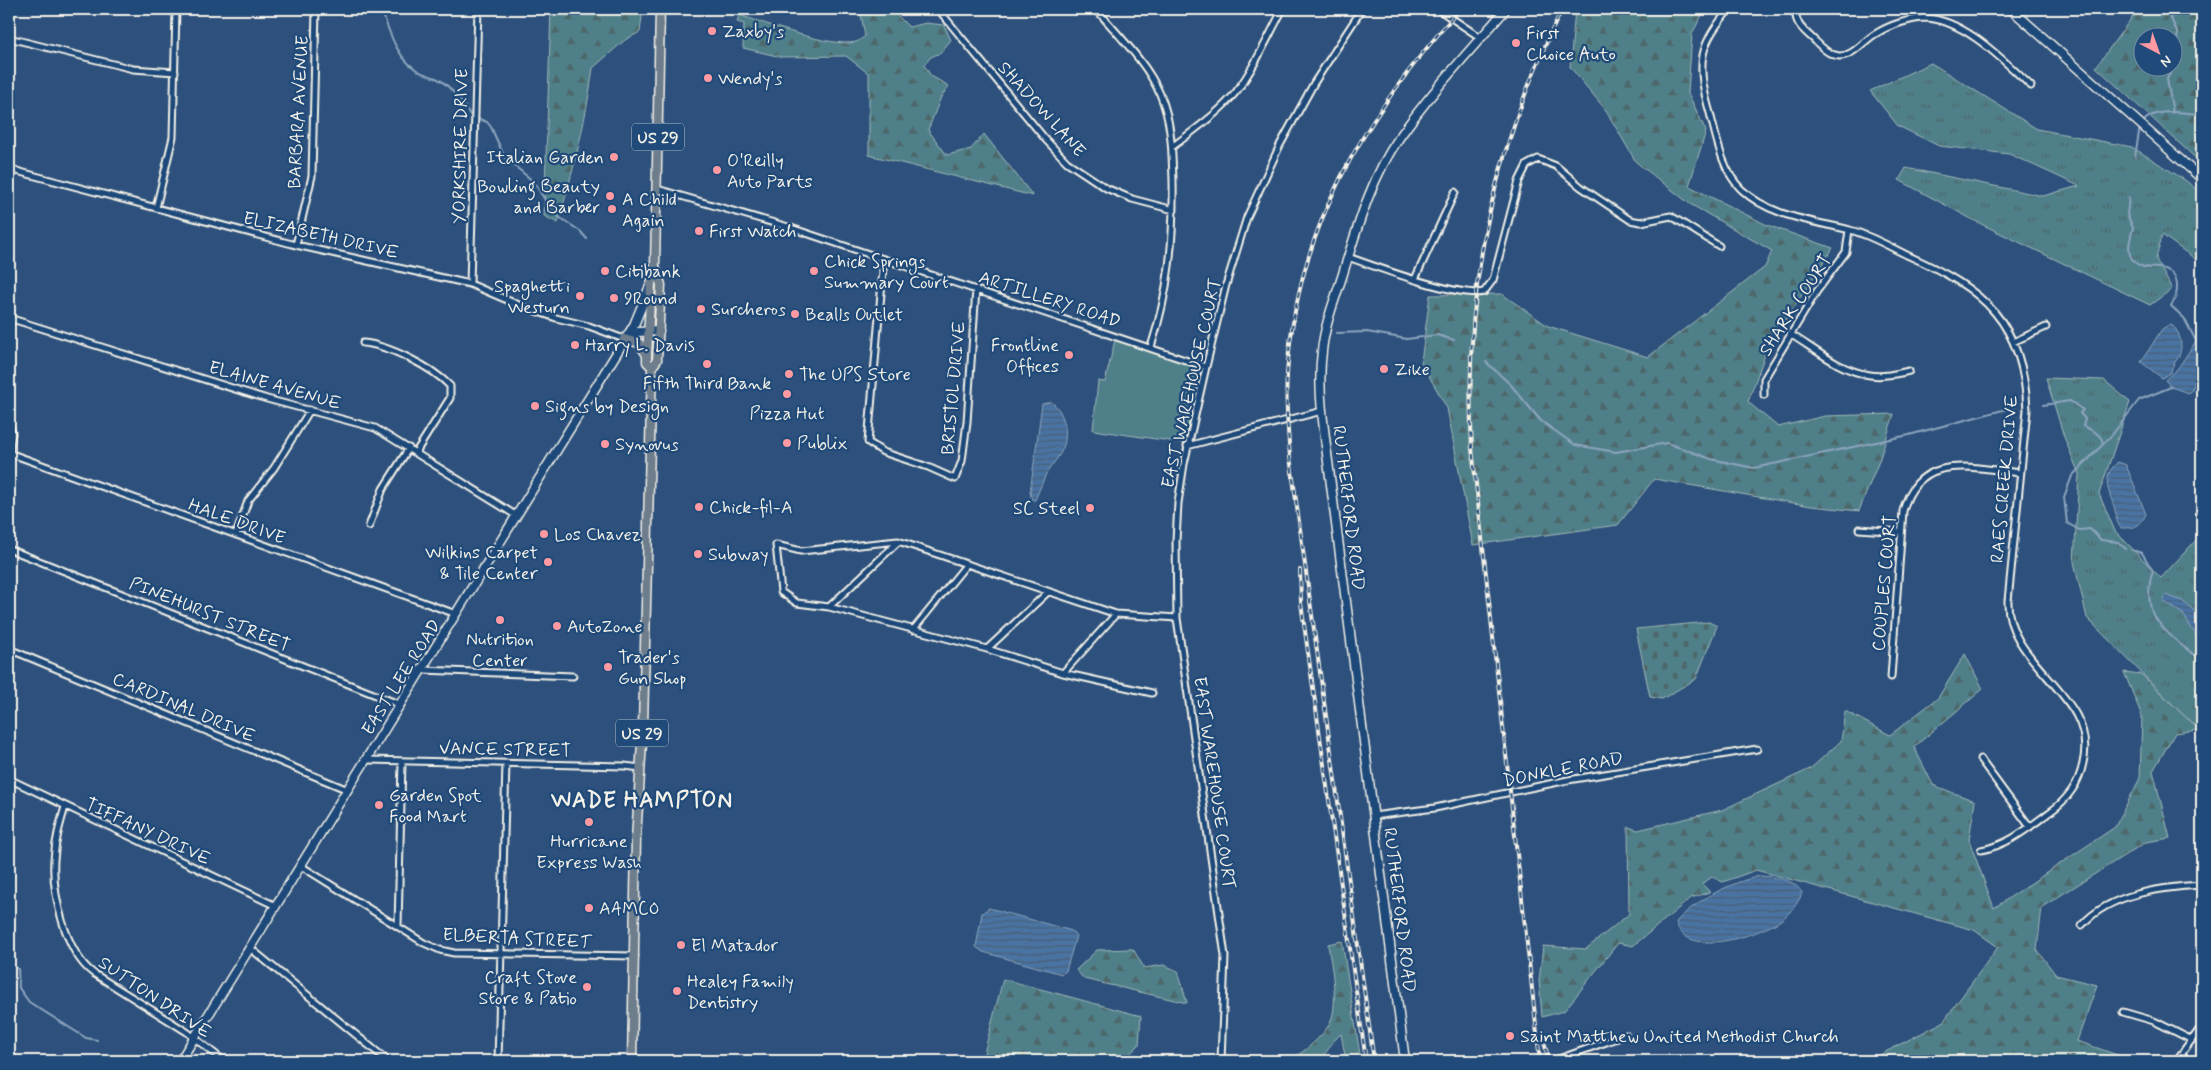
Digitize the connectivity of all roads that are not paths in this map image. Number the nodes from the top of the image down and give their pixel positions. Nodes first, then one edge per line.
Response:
1 (176, 9) edge
2 (316, 9) edge
3 (478, 9) edge
4 (660, 9) edge
5 (938, 9) edge
6 (1096, 9) edge
7 (1283, 9) edge
8 (1362, 9) edge
9 (1438, 9) edge
10 (1506, 9) edge
11 (1730, 9) edge
12 (1796, 9) edge
13 (1924, 9) edge
14 (2011, 9) edge
15 (1924, 18) junction
16 (9, 38) edge
17 (1481, 38) junction
18 (175, 72) junction
19 (2031, 86) dead end
20 (1172, 148) junction
21 (9, 169) edge
22 (2202, 179) edge
23 (657, 188) junction
24 (1455, 192) dead end
25 (156, 208) junction
26 (1174, 210) junction
27 (1849, 230) junction
28 (296, 245) junction
29 (1719, 246) dead end
30 (1348, 257) junction
31 (884, 259) junction
32 (656, 266) junction
33 (1415, 279) junction
34 (470, 284) junction
35 (650, 284) junction
36 (976, 289) junction
37 (9, 318) edge
38 (2046, 327) dead end
39 (648, 330) junction
40 (659, 331) junction
41 (1790, 334) junction
42 (624, 339) junction
43 (2013, 342) junction
44 (363, 343) dead end
45 (1151, 347) junction
46 (647, 354) junction
47 (1206, 366) junction
48 (652, 367) junction
49 (1909, 371) dead end
50 (1764, 395) dead end
51 (310, 410) junction
52 (1322, 411) junction
53 (9, 421) edge
54 (1187, 446) junction
55 (409, 448) junction
56 (416, 452) junction
57 (9, 453) edge
58 (2020, 473) junction
59 (517, 516) junction
60 (369, 526) dead end
61 (1859, 529) dead end
62 (1901, 532) junction
63 (236, 535) junction
64 (898, 541) junction
65 (9, 549) edge
66 (966, 565) junction
67 (1048, 592) junction
68 (829, 607) junction
69 (457, 614) junction
70 (1116, 614) junction
71 (1177, 618) junction
72 (913, 630) junction
73 (9, 649) edge
74 (987, 649) junction
75 (424, 670) junction
76 (1062, 673) junction
77 (573, 676) dead end
78 (1891, 677) dead end
79 (1152, 693) dead end
80 (401, 705) junction
81 (1757, 749) dead end
82 (1980, 759) dead end
83 (368, 760) junction
84 (402, 761) junction
85 (506, 763) junction
86 (641, 768) junction
87 (9, 780) edge
88 (348, 790) junction
89 (66, 807) junction
90 (1373, 816) junction
91 (2030, 827) junction
92 (1981, 850) dead end
93 (301, 866) junction
94 (2202, 885) edge
95 (276, 906) junction
96 (2082, 925) dead end
97 (398, 926) junction
98 (250, 948) junction
99 (501, 954) junction
100 (635, 956) junction
101 (2123, 1012) dead end
102 (2202, 1026) edge
103 (1626, 1035) dead end
104 (195, 1038) junction
105 (2192, 1040) junction
106 (9, 1056) edge
107 (17, 1061) edge
108 (180, 1061) edge
109 (224, 1061) edge
110 (388, 1061) edge
111 (498, 1061) edge
112 (632, 1061) edge
113 (1221, 1061) edge
114 (1405, 1061) edge
115 (1553, 1061) edge
116 (2176, 1061) edge

1 - 18 street
2 - 28 street, BARBARA AVENUE
3 - 34 street, YORKSHIRE DRIVE
4 - 23 main road, US 29
5 - 26 street, SHADOW LANE
6 - 20 street
7 - 20 street
8 - 47 street, EAST WAREHOUSE COURT
9 - 17 street
10 - 17 street, RUTHERFORD ROAD
11 - 27 street, RAES CREEK DRIVE
12 - 15 street
13 - 15 street
14 - 22 street
15 - 19 street
16 - 18 street
17 - 30 street, RUTHERFORD ROAD
18 - 25 street
20 - 26 street
21 - 25 street, ELIZABETH DRIVE
23 - 31 street, ARTILLERY ROAD
23 - 32 main road, US 29
24 - 33 street
25 - 28 street, ELIZABETH DRIVE
26 - 45 street
27 - 41 street, SHARK COURT
27 - 43 street, RAES CREEK DRIVE
28 - 34 street, ELIZABETH DRIVE
29 - 33 street
30 - 33 street
30 - 52 street, RUTHERFORD ROAD
31 - 36 street, ARTILLERY ROAD
31 - 36 street, BRISTOL DRIVE
32 - 35 main road, US 29
32 - 40 main road, US 29
34 - 42 street, ELIZABETH DRIVE
35 - 39 main road, US 29
35 - 42 street, EAST LEE ROAD
36 - 45 street, ARTILLERY ROAD
37 - 51 street, ELAINE AVENUE
38 - 43 street
39 - 40 street
39 - 42 street
39 - 46 main road, US 29
40 - 48 main road, US 29
41 - 49 street
41 - 50 street, SHARK COURT
42 - 46 main road
42 - 59 street, EAST LEE ROAD
43 - 58 street, RAES CREEK DRIVE
44 - 56 street
45 - 47 street, ARTILLERY ROAD
46 - 48 main road, US 29
47 - 54 street, EAST WAREHOUSE COURT
48 - 86 main road, US 29
51 - 55 street, ELAINE AVENUE
51 - 63 street
52 - 54 street
52 - 90 street, RUTHERFORD ROAD
53 - 57 street
54 - 71 street, EAST WAREHOUSE COURT
55 - 56 street, ELAINE AVENUE
55 - 60 street
56 - 59 street, ELAINE AVENUE
57 - 63 street, HALE DRIVE
58 - 62 street, COUPLES COURT
58 - 91 street, RAES CREEK DRIVE
59 - 69 street, EAST LEE ROAD
61 - 62 street
62 - 78 street, COUPLES COURT
63 - 69 street, HALE DRIVE
64 - 66 street
64 - 68 street
64 - 68 street
65 - 80 street, PINEHURST STREET
66 - 67 street
66 - 72 street
67 - 70 street
67 - 74 street
68 - 72 street
69 - 75 street, EAST LEE ROAD
70 - 71 street
70 - 76 street
71 - 113 street, EAST WAREHOUSE COURT
72 - 74 street
73 - 88 street, CARDINAL DRIVE
74 - 76 street
75 - 77 street
75 - 80 street, EAST LEE ROAD
76 - 79 street
80 - 83 street, EAST LEE ROAD
81 - 90 street, DONKLE ROAD
82 - 91 street
83 - 84 street, VANCE STREET
83 - 88 street, EAST LEE ROAD
84 - 85 street, VANCE STREET
84 - 97 street
85 - 86 street, VANCE STREET
85 - 99 street
86 - 100 main road, US 29
87 - 89 street, TIFFANY DRIVE
88 - 93 street, EAST LEE ROAD
89 - 95 street, TIFFANY DRIVE
89 - 104 street, SUTTON DRIVE
90 - 114 street, RUTHERFORD ROAD
91 - 92 street, RAES CREEK DRIVE
93 - 95 street, EAST LEE ROAD
93 - 97 street, ELBERTA STREET
94 - 96 street
95 - 98 street, EAST LEE ROAD
97 - 99 street, ELBERTA STREET
98 - 104 street, EAST LEE ROAD
98 - 110 street
99 - 100 street, ELBERTA STREET
99 - 111 street
100 - 112 main road, US 29
101 - 105 street
102 - 105 street
103 - 115 street
104 - 108 street, EAST LEE ROAD
104 - 109 street, SUTTON DRIVE
105 - 116 street
106 - 107 street

